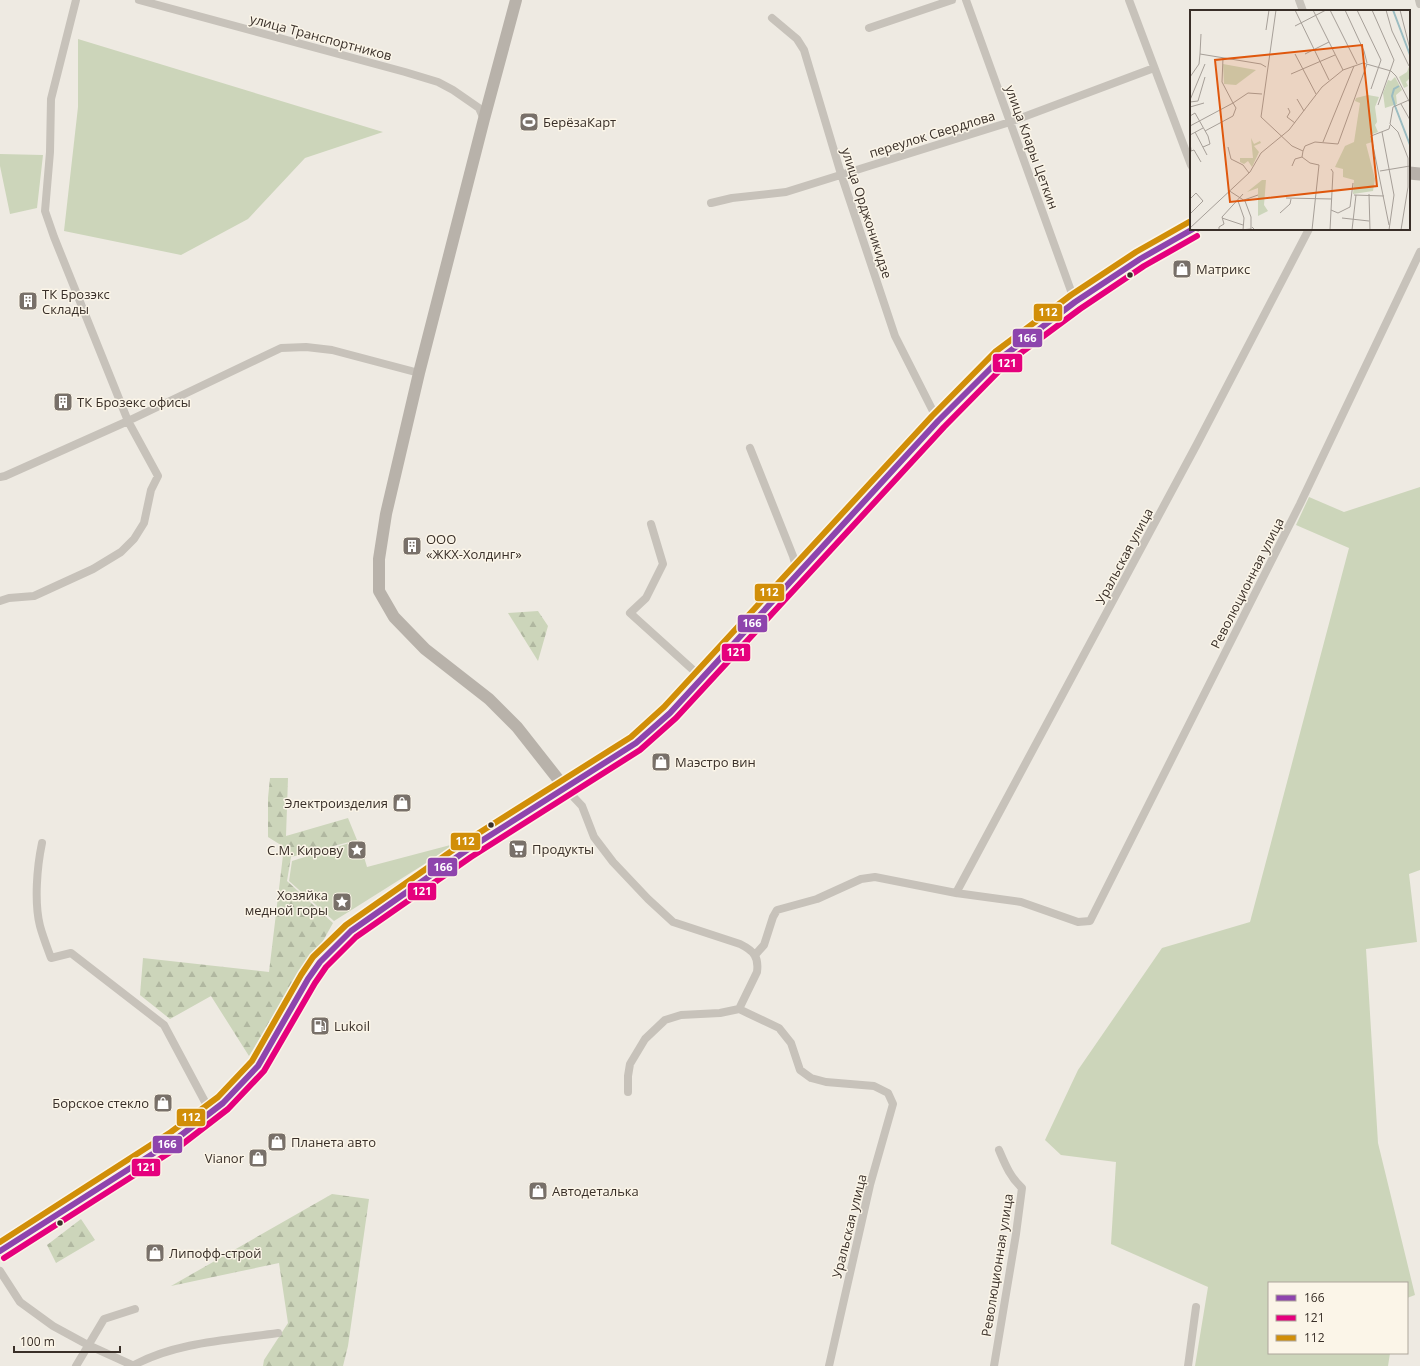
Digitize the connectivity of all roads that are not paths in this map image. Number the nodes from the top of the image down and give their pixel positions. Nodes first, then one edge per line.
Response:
1 (76, 0) edge
2 (139, 0) edge
3 (516, 0) edge
4 (952, 0) edge
5 (966, 0) edge
6 (1128, 0) edge
7 (1299, 0) edge
8 (1419, 0) edge
9 (1420, 4) edge
10 (1303, 10) edge
11 (772, 18) dead end
12 (869, 28) dead end
13 (1154, 68) junction
14 (484, 119) junction
15 (1010, 122) junction
16 (1190, 162) edge
17 (1410, 173) edge
18 (841, 174) junction
19 (1420, 174) edge
20 (711, 203) dead end
21 (1192, 230) edge
22 (1308, 230) edge
23 (1420, 252) edge
24 (1075, 302) junction
25 (419, 373) junction
26 (128, 421) junction
27 (938, 421) junction
28 (750, 448) dead end
29 (0, 477) edge
30 (651, 524) dead end
31 (798, 574) junction
32 (0, 601) edge
33 (702, 678) junction
34 (565, 788) junction
35 (42, 843) dead end
36 (956, 892) junction
37 (755, 955) junction
38 (739, 1009) junction
39 (628, 1092) dead end
40 (211, 1113) junction
41 (999, 1150) dead end
42 (0, 1251) edge
43 (0, 1271) edge
44 (1196, 1307) dead end
45 (135, 1309) dead end
46 (278, 1333) dead end
47 (88, 1345) junction
48 (77, 1366) edge
49 (134, 1366) edge
50 (828, 1366) edge
51 (994, 1366) edge
52 (1188, 1366) edge

1 - 26 street
2 - 14 street, улица Транспортников
3 - 14 street
4 - 12 street
5 - 15 street, улица Клары Цеткин
6 - 13 street
7 - 10 street
8 - 9 street
11 - 18 street, улица Орджоникидзе
13 - 15 street, переулок Свердлова
13 - 16 street
14 - 25 street
15 - 18 street, переулок Свердлова
15 - 24 street, улица Клары Цеткин
17 - 19 main road
18 - 20 street, переулок Свердлова
18 - 27 street, улица Орджоникидзе
21 - 24 main road
22 - 36 street, Уральская улица
23 - 36 street, Революционная улица
24 - 27 main road
25 - 26 street
25 - 34 street
26 - 29 street
26 - 32 street
27 - 31 main road
28 - 31 street
30 - 33 street
31 - 33 main road
33 - 34 main road
34 - 37 street
34 - 40 main road
35 - 40 street
36 - 37 street
37 - 38 street
38 - 39 street
38 - 50 street, Уральская улица
40 - 42 main road
41 - 51 street, Революционная улица
43 - 47 street
44 - 52 street
45 - 47 street
46 - 49 street
47 - 48 street
47 - 49 street

